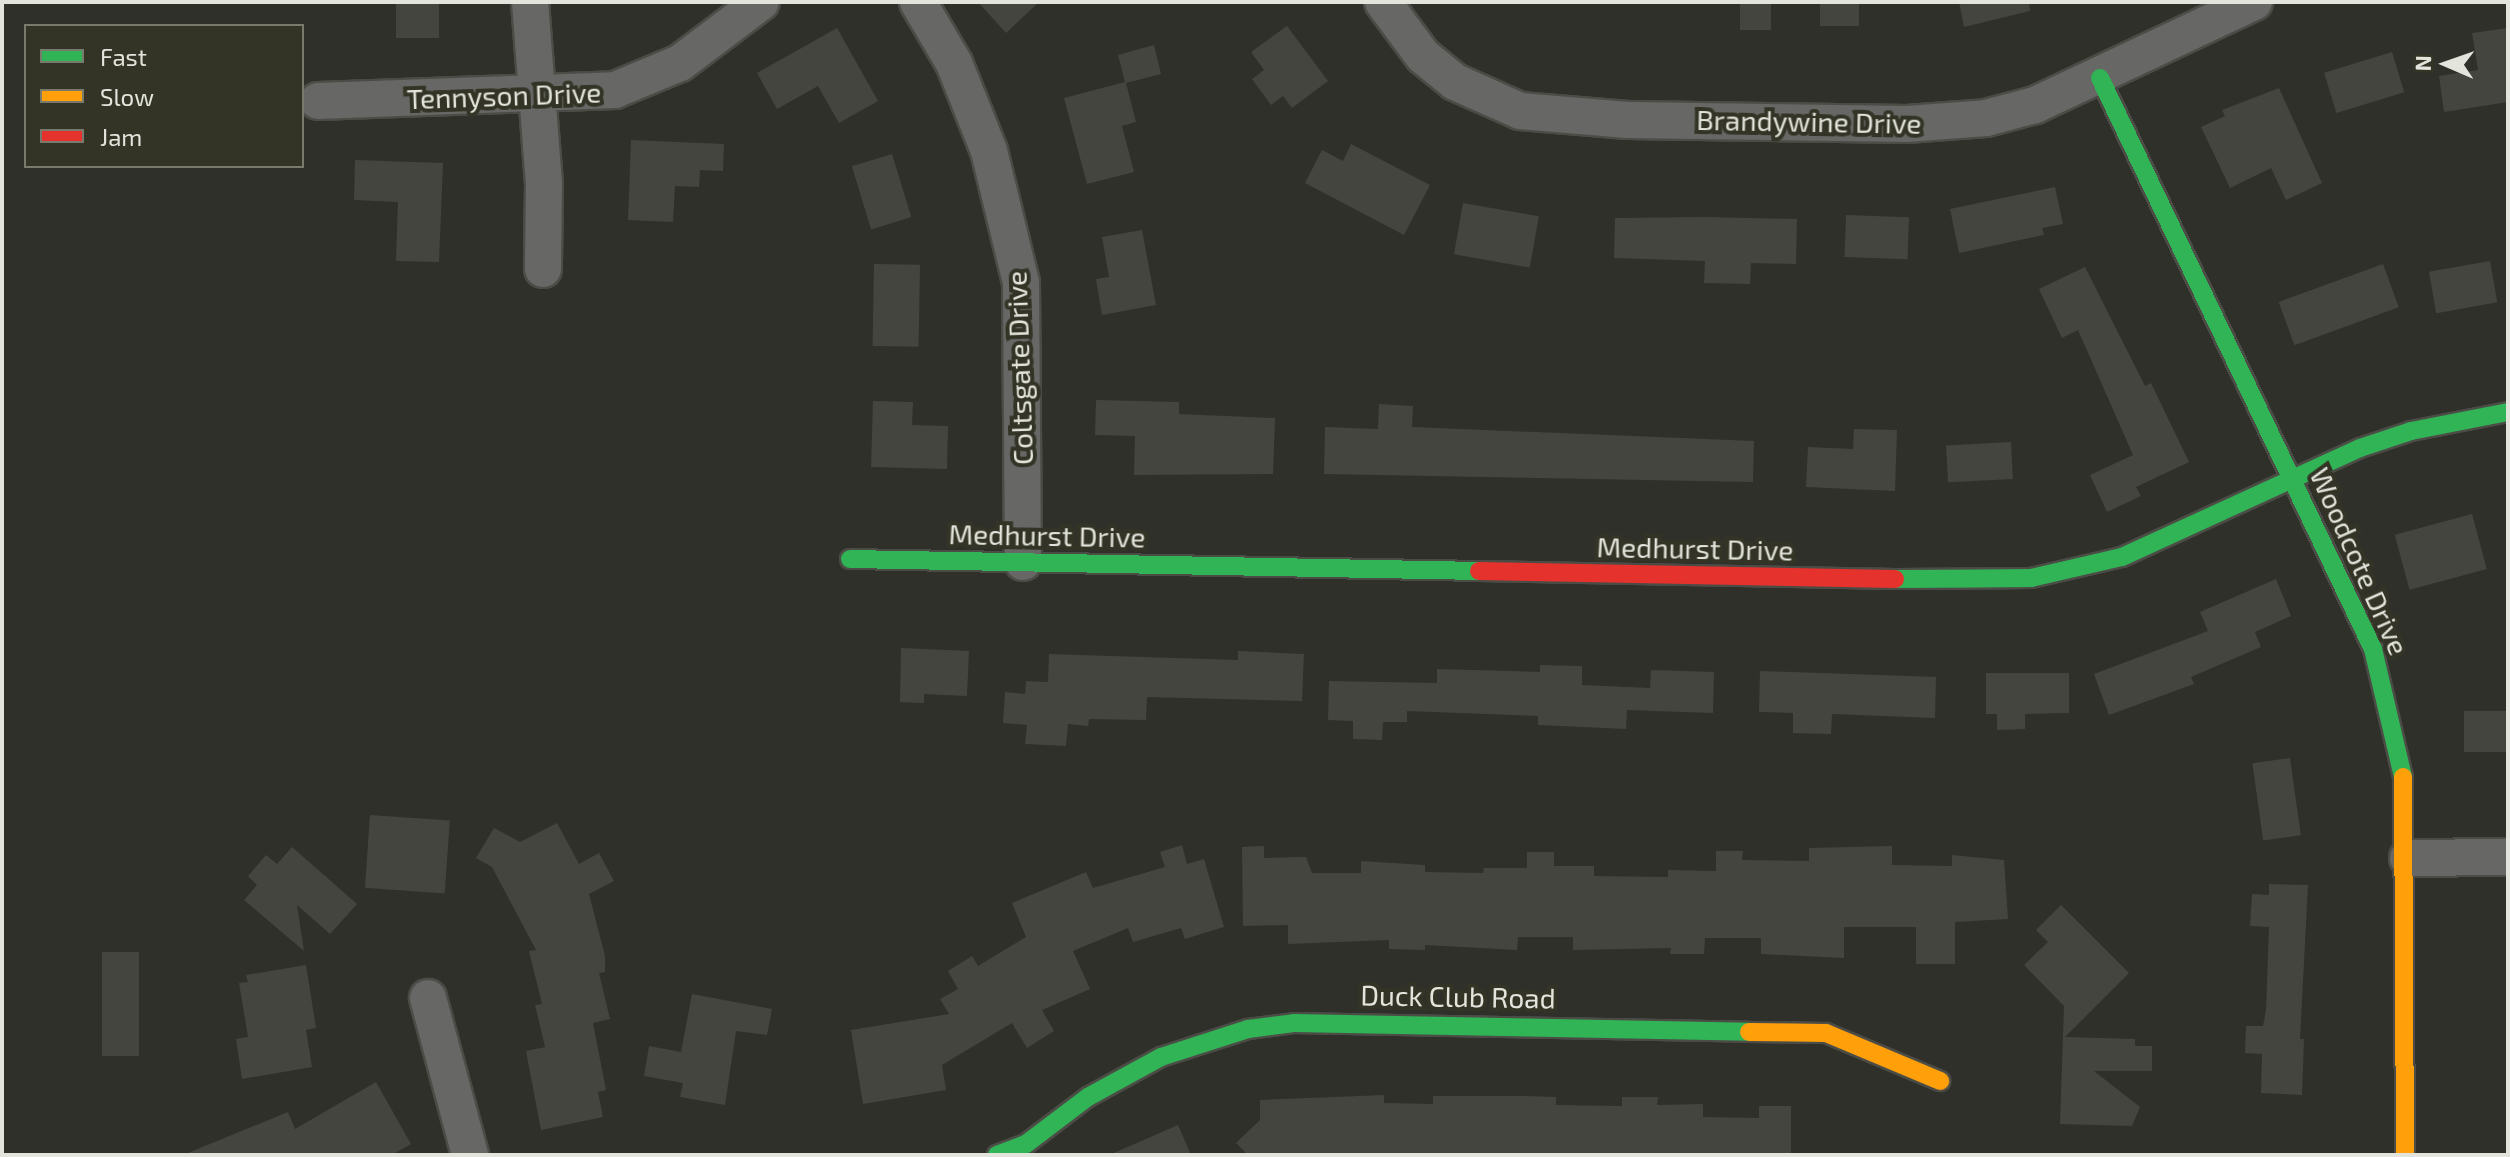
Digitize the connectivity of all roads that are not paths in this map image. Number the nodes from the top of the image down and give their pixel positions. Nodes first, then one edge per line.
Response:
1 (530, 2) edge
2 (761, 2) edge
3 (918, 2) edge
4 (1383, 2) edge
5 (2254, 2) edge
6 (2100, 78) junction
7 (540, 97) junction
8 (318, 101) dead end
9 (543, 269) dead end
10 (2508, 412) edge
11 (2292, 477) junction
12 (850, 559) dead end
13 (1023, 562) junction
14 (2508, 857) edge
15 (2408, 858) junction
16 (428, 998) dead end
17 (1940, 1081) dead end
18 (1018, 1151) edge
19 (470, 1155) edge
20 (2405, 1155) edge

1 - 7 street
2 - 7 street, Tennyson Drive
3 - 13 street, Coltsgate Drive
4 - 6 street, Brandywine Drive
5 - 6 street, Brandywine Drive
6 - 11 street, Woodcote Drive
7 - 8 street, Tennyson Drive
7 - 9 street
10 - 11 street, Medhurst Drive
11 - 13 street, Medhurst Drive
11 - 15 street, Woodcote Drive
12 - 13 street, Medhurst Drive
14 - 15 street
15 - 20 street, Woodcote Drive
16 - 19 street
17 - 18 street, Duck Club Road

